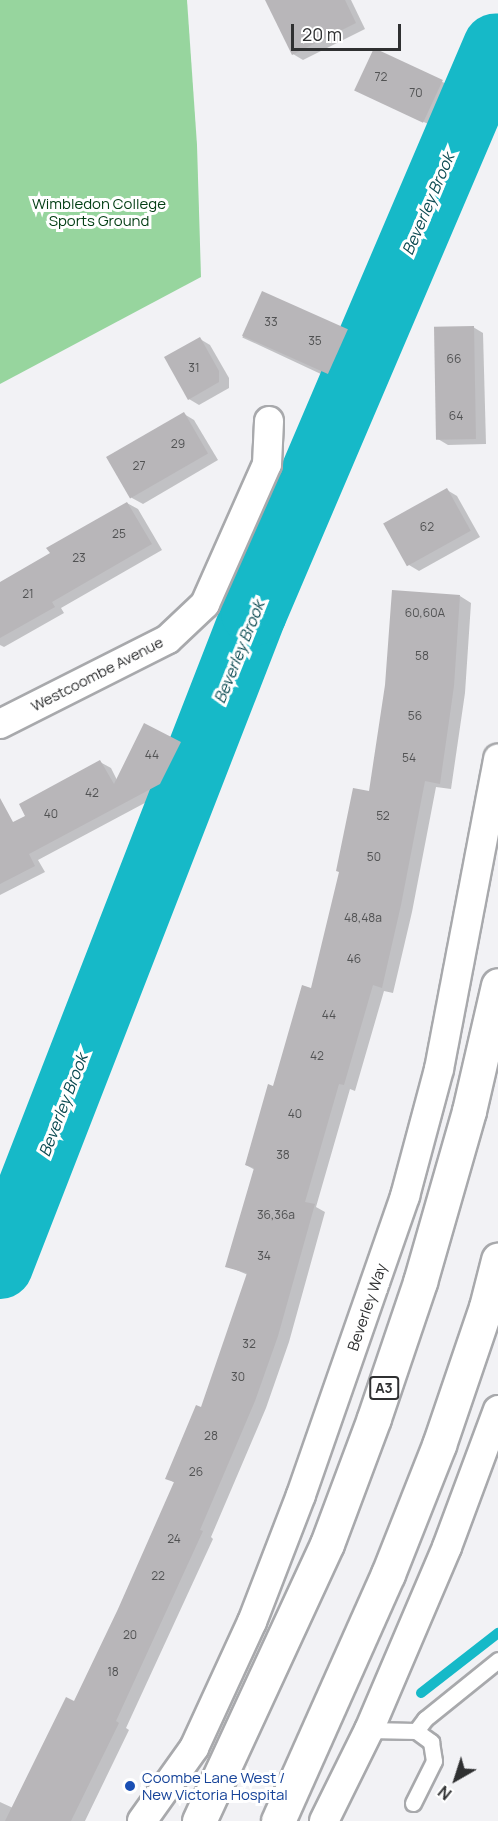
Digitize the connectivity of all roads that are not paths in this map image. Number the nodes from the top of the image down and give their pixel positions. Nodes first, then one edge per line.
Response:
1 (269, 421) dead end
2 (0, 724) edge
3 (498, 759) edge
4 (498, 985) edge
5 (498, 1260) edge
6 (498, 1410) edge
7 (498, 1660) edge
8 (369, 1730) junction
9 (416, 1731) junction
10 (222, 1774) junction
11 (413, 1803) dead end
12 (142, 1821) edge
13 (191, 1821) edge
14 (199, 1821) edge
15 (278, 1821) edge
16 (324, 1821) edge

1 - 2 street, Westcoombe Avenue
3 - 12 street, Beverley Way
4 - 10 highway, A3
5 - 15 highway
6 - 8 street
7 - 9 lane
8 - 9 lane
8 - 16 street
9 - 11 lane
10 - 13 highway
10 - 14 highway, A3

